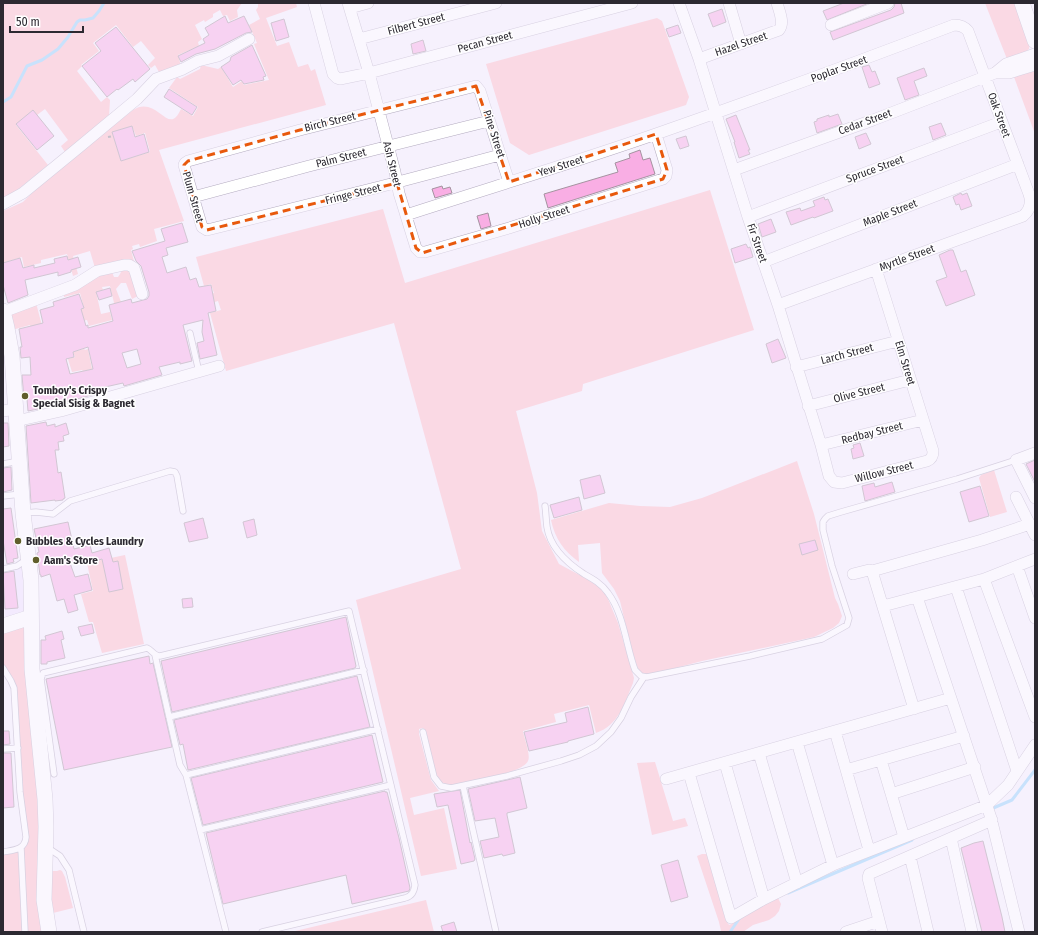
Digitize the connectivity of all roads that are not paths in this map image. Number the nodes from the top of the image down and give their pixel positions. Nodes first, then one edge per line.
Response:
1 (314, 3) edge
2 (368, 3) edge
3 (496, 3) edge
4 (632, 3) edge
5 (679, 3) edge
6 (729, 3) edge
7 (777, 3) edge
8 (888, 3) edge
9 (1022, 3) edge
10 (349, 5) edge
11 (831, 25) dead end
12 (962, 26) joint
13 (250, 39) dead end
14 (359, 39) junction
15 (1035, 41) edge
16 (742, 44) junction
17 (1035, 54) edge
18 (699, 59) junction
19 (1035, 65) edge
20 (369, 73) junction
21 (990, 75) junction
22 (478, 87) joint
23 (378, 110) junction
24 (715, 112) junction
25 (489, 121) junction
26 (1001, 122) junction
27 (656, 134) junction
28 (388, 146) junction
29 (500, 155) junction
30 (185, 163) joint
31 (1018, 164) junction
32 (734, 170) junction
33 (397, 182) junction
34 (509, 182) junction
35 (194, 197) junction
36 (3, 204) edge
37 (1030, 206) joint
38 (406, 215) junction
39 (748, 217) junction
40 (205, 230) joint
41 (420, 252) joint
42 (763, 262) junction
43 (876, 269) junction
44 (142, 294) dead end
45 (778, 305) junction
46 (3, 312) edge
47 (190, 333) dead end
48 (898, 341) junction
49 (8, 364) edge
50 (219, 366) dead end
51 (796, 367) junction
52 (199, 372) junction
53 (910, 380) junction
54 (808, 406) junction
55 (11, 413) edge
56 (923, 420) junction
57 (821, 445) junction
58 (1035, 453) edge
59 (932, 457) joint
60 (1016, 460) junction
61 (19, 461) junction
62 (3, 464) edge
63 (834, 482) joint
64 (22, 494) junction
65 (3, 496) edge
66 (1016, 497) dead end
67 (1035, 498) edge
68 (545, 506) dead end
69 (183, 511) dead end
70 (23, 513) junction
71 (1030, 524) junction
72 (1035, 535) edge
73 (28, 559) junction
74 (1035, 559) edge
75 (1017, 566) junction
76 (3, 569) edge
77 (872, 571) junction
78 (853, 574) dead end
79 (984, 579) junction
80 (956, 587) junction
81 (917, 597) junction
82 (883, 606) junction
83 (32, 617) junction
84 (1035, 618) edge
85 (3, 626) edge
86 (155, 655) junction
87 (3, 668) edge
88 (364, 670) junction
89 (644, 677) junction
90 (952, 698) junction
91 (914, 709) junction
92 (169, 717) junction
93 (1035, 717) edge
94 (378, 729) junction
95 (835, 731) junction
96 (423, 732) dead end
97 (964, 736) junction
98 (797, 742) junction
99 (1035, 745) edge
100 (18, 748) junction
101 (3, 749) edge
102 (759, 753) junction
103 (881, 760) junction
104 (725, 763) junction
105 (975, 767) junction
106 (846, 770) junction
107 (1017, 771) junction
108 (689, 773) junction
109 (54, 774) dead end
110 (186, 775) junction
111 (666, 779) dead end
112 (391, 785) junction
113 (462, 786) junction
114 (891, 794) junction
115 (990, 813) junction
116 (200, 830) junction
117 (904, 837) junction
118 (951, 838) junction
119 (46, 847) junction
120 (21, 848) junction
121 (869, 850) junction
122 (3, 852) edge
123 (910, 856) junction
124 (833, 865) junction
125 (797, 883) junction
126 (764, 899) junction
127 (881, 927) edge
128 (25, 932) edge
129 (49, 932) edge
130 (84, 932) edge
131 (226, 932) edge
132 (262, 932) edge
133 (496, 932) edge
134 (846, 932) edge
135 (928, 932) edge
136 (972, 932) edge
137 (1019, 932) edge

1 - 20 street, Pecan Street
2 - 10 street
3 - 14 street, Filbert Street
4 - 20 street, Pecan Street
5 - 18 street, Fir Street
6 - 16 street
7 - 16 street, Hazel Street
8 - 11 street
9 - 15 street
10 - 14 street, Ash Street
12 - 21 street, Oak Street
12 - 24 street, Poplar Street
13 - 36 street
14 - 20 street, Ash Street
16 - 18 street, Hazel Street
17 - 21 street
18 - 24 street, Fir Street
19 - 21 street
20 - 23 street, Ash Street
21 - 26 street, Oak Street
21 - 32 street, Cedar Street
22 - 23 street, Birch Street
22 - 25 street, Pine Street
23 - 28 street, Ash Street
23 - 30 street, Birch Street
24 - 27 street, Yew Street
24 - 32 street, Fir Street
25 - 28 street, Palm Street
25 - 29 street, Pine Street
26 - 31 street, Oak Street
26 - 39 street, Spruce Street
27 - 34 street, Yew Street
27 - 41 street, Holly Street
28 - 33 street, Ash Street
28 - 35 street, Palm Street
29 - 33 street, Fringe Street
29 - 34 street, Pine Street
30 - 35 street, Plum Street
31 - 37 street, Oak Street
31 - 42 street, Maple Street
32 - 39 street, Fir Street
33 - 38 street, Ash Street
33 - 40 street, Fringe Street
34 - 38 street, Yew Street
35 - 40 street, Plum Street
37 - 43 street, Myrtle Street
38 - 41 street, Ash Street
39 - 42 street, Fir Street
42 - 45 street, Fir Street
43 - 45 street, Myrtle Street
43 - 48 street, Elm Street
44 - 46 street
45 - 51 street, Fir Street
46 - 49 street
47 - 52 lane
48 - 51 street, Larch Street
48 - 53 street, Elm Street
49 - 55 street
50 - 52 street
51 - 54 street, Fir Street
52 - 55 street
53 - 54 street, Olive Street
53 - 56 street, Elm Street
54 - 57 street, Fir Street
55 - 61 street
56 - 57 street, Redbay Street
56 - 59 street, Elm Street
57 - 63 street, Fir Street
58 - 60 street
59 - 63 street, Willow Street
60 - 67 street
60 - 89 lane
61 - 62 lane
61 - 64 street
64 - 65 lane
64 - 70 street
66 - 71 street
68 - 89 lane
69 - 70 lane
70 - 73 street
71 - 72 street
71 - 77 street
73 - 76 lane
73 - 83 street
74 - 75 street
75 - 79 street
75 - 84 street
77 - 78 street
77 - 82 street
79 - 80 street
79 - 93 street
80 - 81 street
80 - 107 street
81 - 82 street
81 - 90 street
82 - 91 street
83 - 85 street
83 - 119 street
86 - 88 lane
86 - 92 lane
86 - 109 lane
87 - 100 lane
88 - 92 lane
88 - 94 lane
89 - 113 lane
90 - 91 street
90 - 97 street
91 - 95 street
92 - 110 lane
94 - 110 lane
94 - 112 lane
95 - 98 street
95 - 106 street
96 - 113 lane
97 - 103 street
97 - 105 street
98 - 102 street
98 - 124 street
99 - 107 street
100 - 101 lane
100 - 120 lane
102 - 104 street
102 - 125 street
103 - 106 street
103 - 114 street
104 - 108 street
104 - 126 street
105 - 114 street
105 - 115 street
106 - 121 street
107 - 115 street
108 - 111 street
108 - 126 street
110 - 116 lane
112 - 116 lane
112 - 132 lane
113 - 133 lane
114 - 117 street
115 - 117 street
115 - 118 street
115 - 137 street
116 - 131 lane
117 - 121 street
118 - 123 street
118 - 136 street
119 - 129 street
119 - 130 lane
120 - 122 lane
120 - 128 lane
121 - 124 street
123 - 127 street
123 - 135 street
124 - 125 street
125 - 126 street
127 - 134 street

